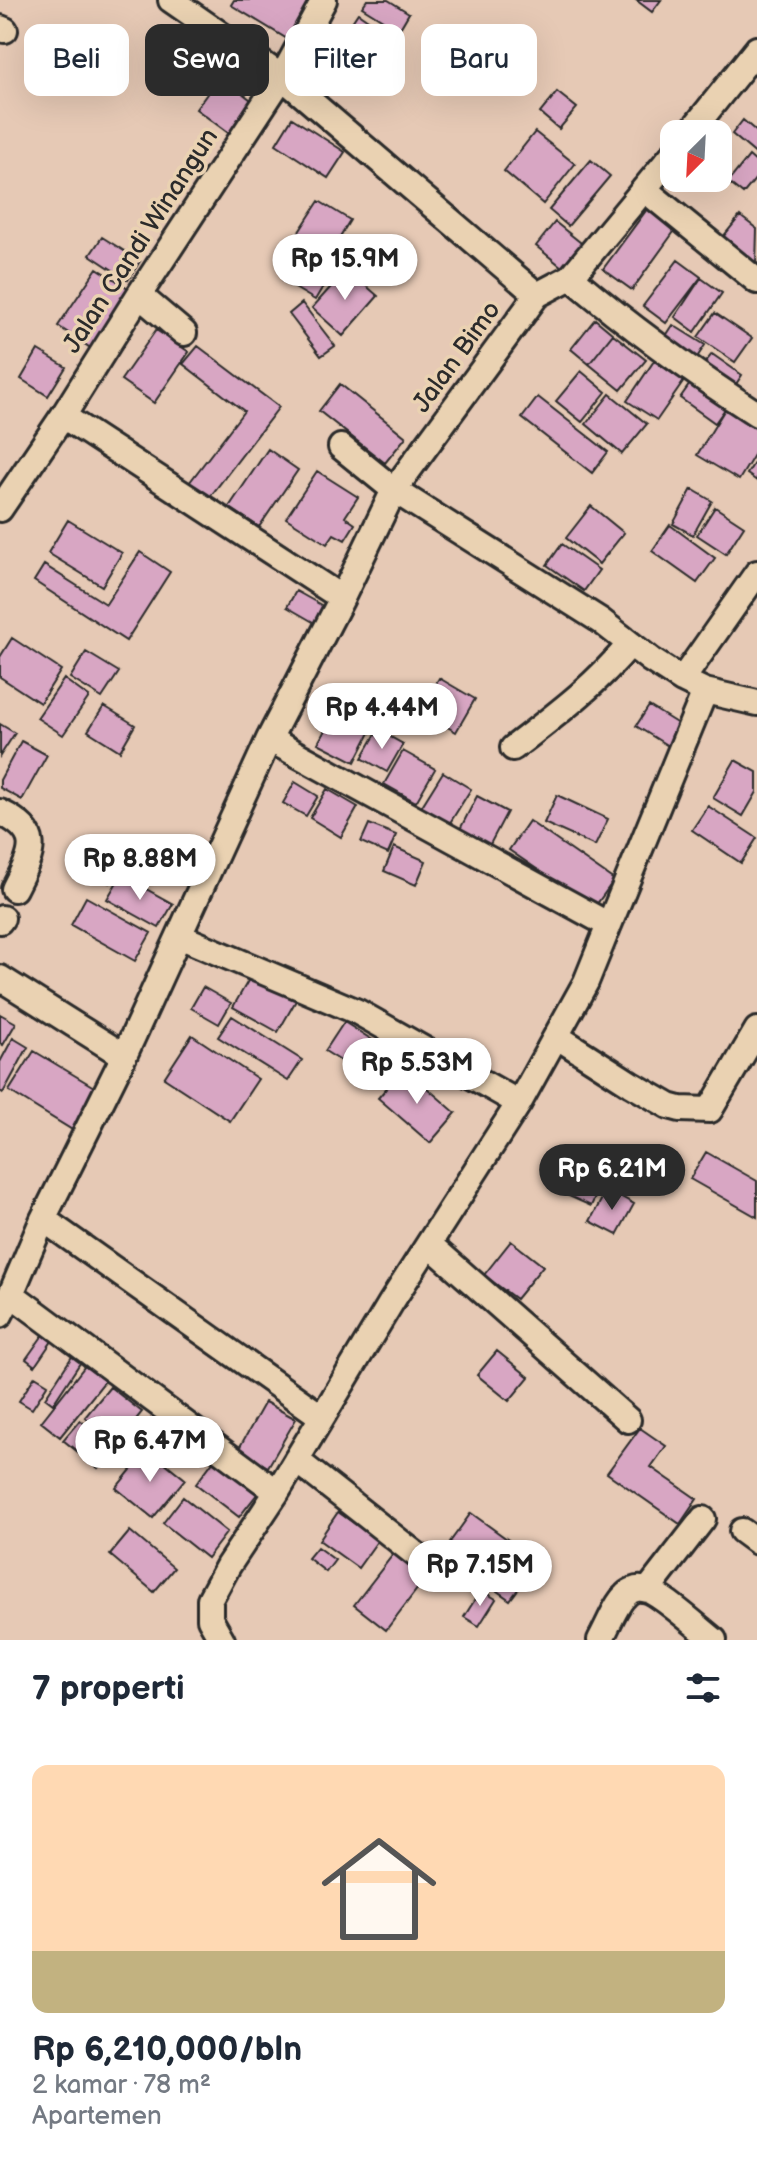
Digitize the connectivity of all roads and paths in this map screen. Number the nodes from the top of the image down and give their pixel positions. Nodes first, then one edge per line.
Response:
1 (171, 0) edge
2 (324, 0) edge
3 (757, 49) edge
4 (282, 77) junction
5 (700, 120) edge
6 (660, 170) edge
7 (644, 189) junction
8 (571, 277) junction
9 (757, 281) edge
10 (139, 295) junction
11 (537, 295) junction
12 (184, 333) dead end
13 (757, 414) edge
14 (63, 416) junction
15 (341, 447) dead end
16 (394, 490) junction
17 (0, 508) edge
18 (757, 573) edge
19 (342, 598) junction
20 (630, 644) junction
21 (682, 680) junction
22 (705, 691) junction
23 (757, 703) edge
24 (269, 739) junction
25 (513, 748) dead end
26 (0, 812) edge
27 (14, 889) dead end
28 (609, 925) junction
29 (179, 936) junction
30 (0, 978) edge
31 (757, 1030) edge
32 (556, 1036) junction
33 (124, 1056) junction
34 (519, 1103) junction
35 (43, 1219) junction
36 (429, 1244) junction
37 (6, 1304) edge
38 (322, 1417) junction
39 (628, 1420) dead end
40 (296, 1460) junction
41 (277, 1492) junction
42 (703, 1519) dead end
43 (442, 1575) dead end
44 (648, 1590) junction
45 (222, 1640) edge
46 (600, 1640) edge
47 (714, 1640) edge

1 - 4 street, Jalan Bimo
2 - 4 street, Jalan Candi Winangun
3 - 5 street
4 - 10 street, Jalan Candi Winangun
4 - 11 street, Jalan Bimo
6 - 7 street
7 - 8 street
7 - 9 street
8 - 11 street
8 - 13 street
10 - 12 street
10 - 14 street, Jalan Candi Winangun
11 - 16 street, Jalan Bimo
14 - 17 street, Jalan Candi Winangun
14 - 19 street
15 - 16 street
16 - 19 street, Jalan Bimo
16 - 20 street
18 - 21 street
19 - 24 street, Jalan Bimo
20 - 21 street
20 - 25 street
21 - 22 street
22 - 23 street
22 - 28 street
24 - 28 street
24 - 29 street, Jalan Bimo
26 - 27 street
28 - 32 street
29 - 33 street, Jalan Bimo
29 - 34 street
30 - 33 street
31 - 32 street
32 - 34 street
33 - 35 street, Jalan Bimo
34 - 36 street
35 - 37 street, Jalan Bimo
35 - 38 street
36 - 38 street
36 - 39 street
37 - 41 street
38 - 40 street
40 - 41 street
40 - 43 street
41 - 45 street
42 - 44 street
44 - 46 street
44 - 47 street

